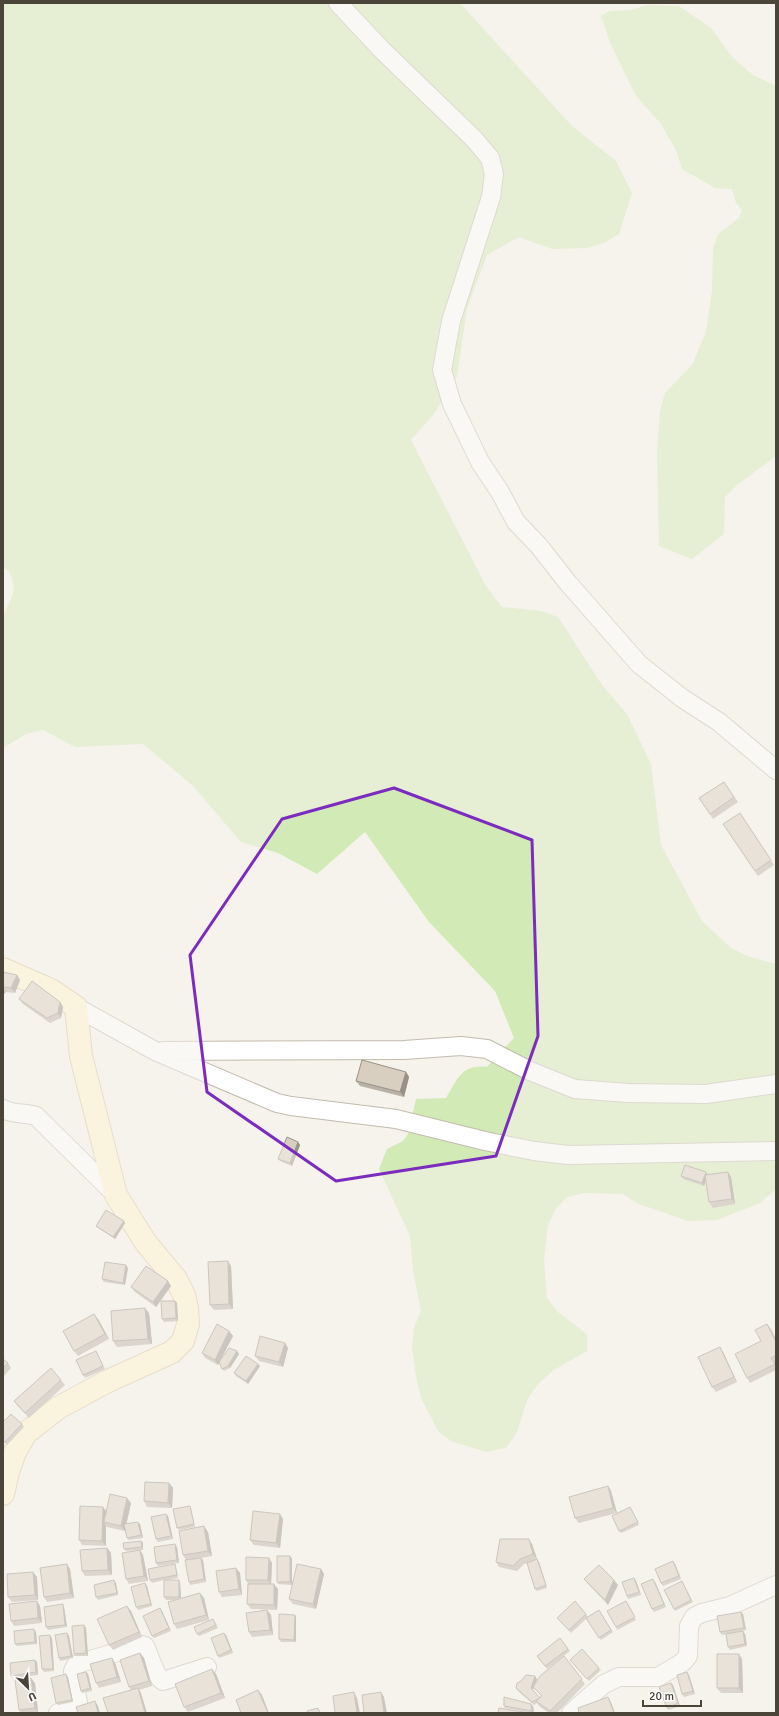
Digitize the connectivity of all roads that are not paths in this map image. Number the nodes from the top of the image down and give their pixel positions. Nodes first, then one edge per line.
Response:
1 (338, 3) edge
2 (776, 770) edge
3 (3, 969) edge
4 (76, 1007) junction
5 (154, 1051) junction
6 (776, 1084) edge
7 (5, 1114) edge
8 (776, 1151) edge
9 (116, 1195) junction
10 (4, 1488) edge
11 (776, 1585) edge
12 (207, 1667) dead end
13 (58, 1713) edge
14 (571, 1713) edge

1 - 2 street
3 - 4 street
4 - 5 street
4 - 9 street
5 - 6 street
5 - 8 street
7 - 9 street
9 - 10 street
11 - 14 street
12 - 13 street

